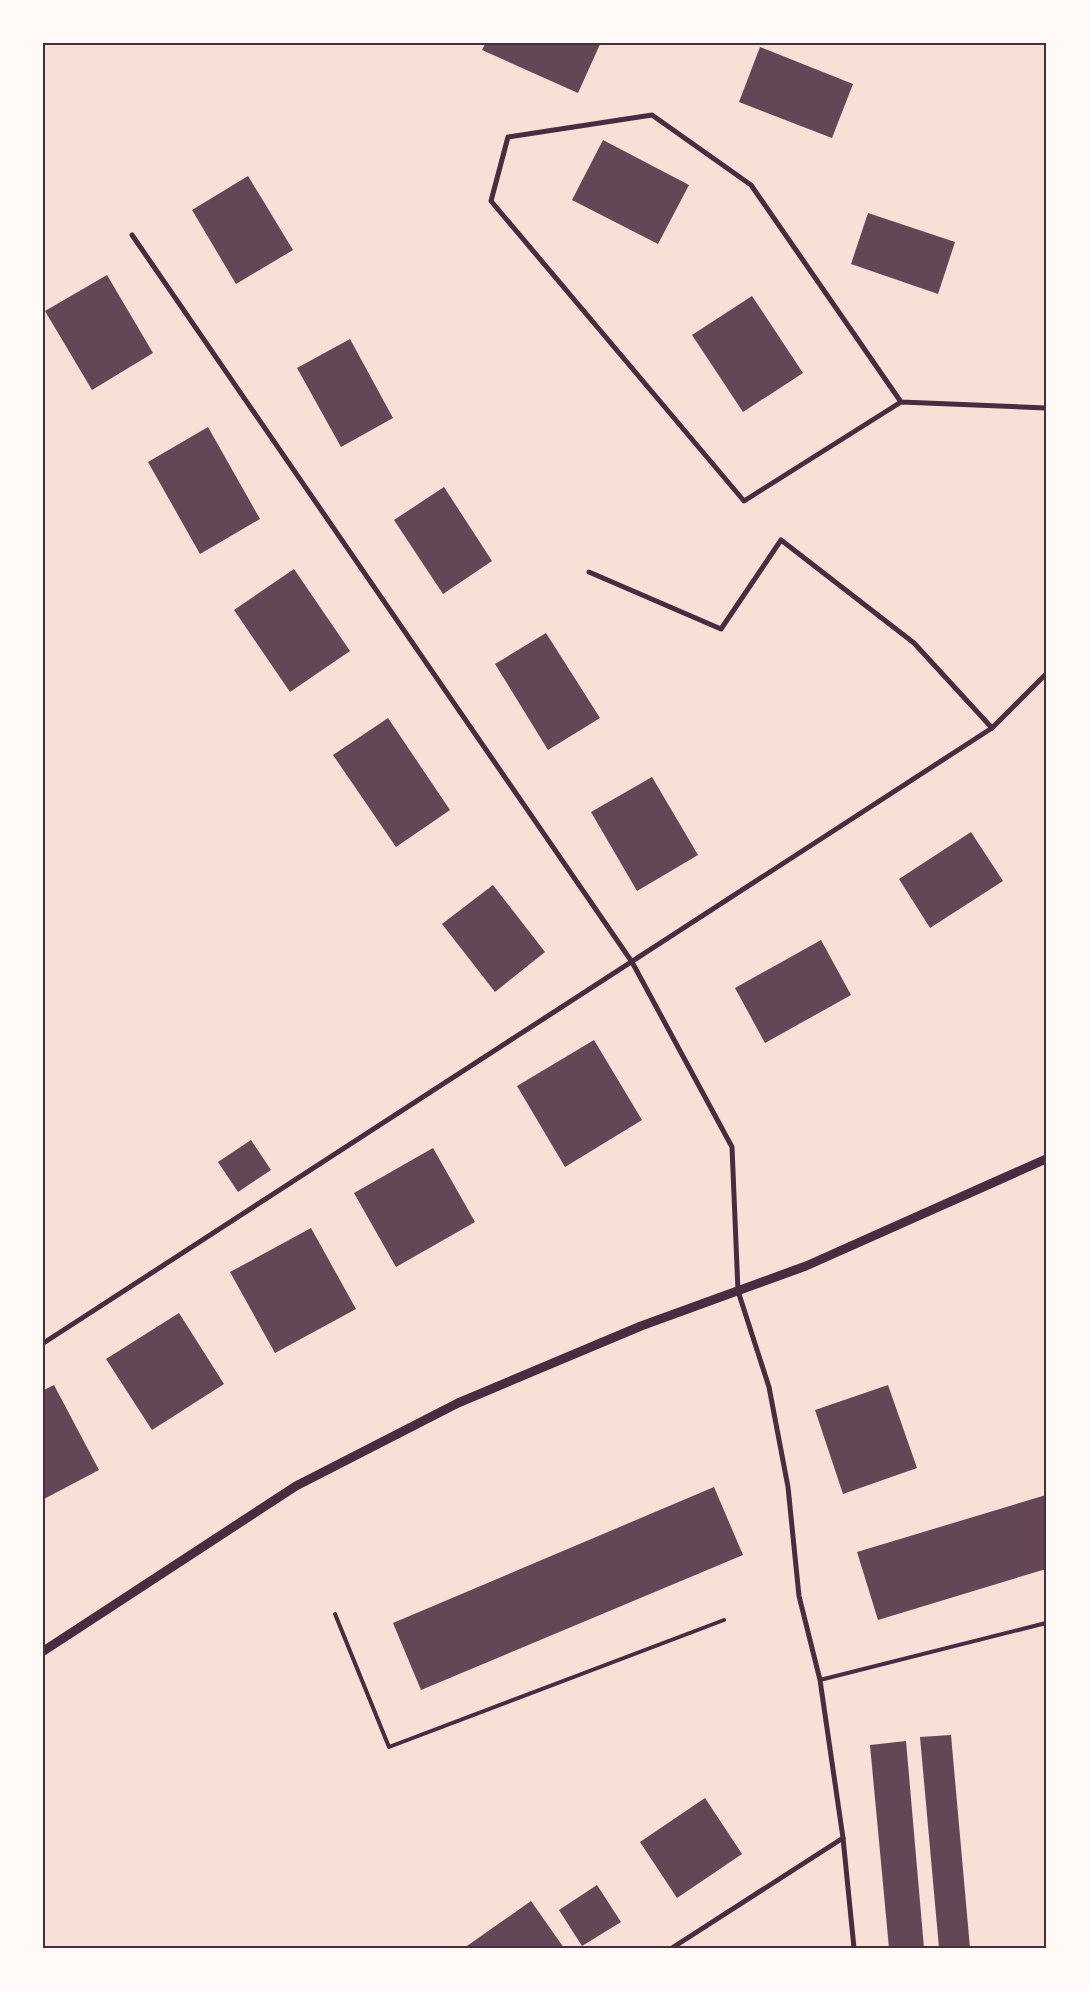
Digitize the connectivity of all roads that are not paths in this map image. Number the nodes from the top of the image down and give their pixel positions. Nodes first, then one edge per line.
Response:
1 (132, 235) dead end
2 (901, 402) junction
3 (1046, 408) edge
4 (589, 572) dead end
5 (1046, 674) edge
6 (992, 728) junction
7 (632, 962) junction
8 (1046, 1160) edge
9 (738, 1291) junction
10 (42, 1344) edge
11 (335, 1614) dead end
12 (724, 1620) dead end
13 (1046, 1623) edge
14 (42, 1652) edge
15 (820, 1680) junction
16 (843, 1838) junction
17 (672, 1948) edge
18 (854, 1948) edge

1 - 7 street
2 - 2 street
2 - 3 street
4 - 6 street
5 - 6 street
6 - 7 street
7 - 9 street
7 - 10 street
8 - 9 street
9 - 14 street
9 - 15 street
11 - 12 lane
13 - 15 lane
15 - 16 street
16 - 17 street
16 - 18 street

